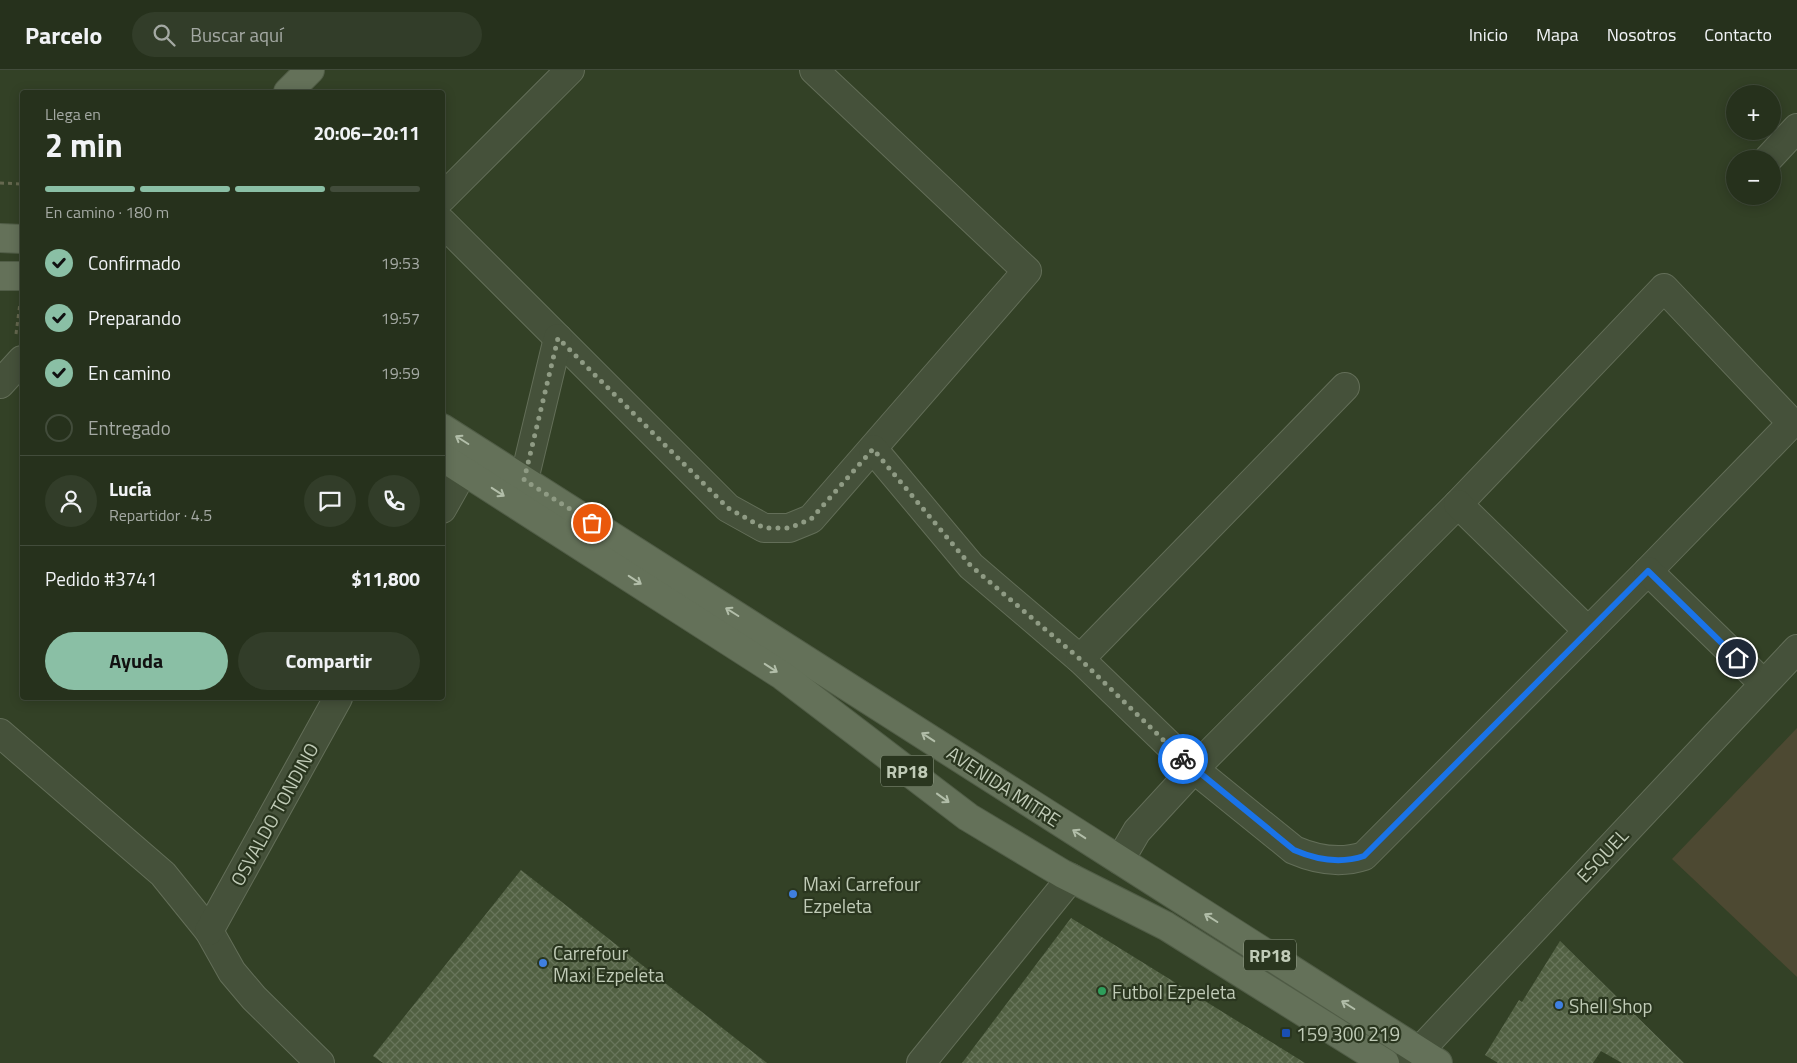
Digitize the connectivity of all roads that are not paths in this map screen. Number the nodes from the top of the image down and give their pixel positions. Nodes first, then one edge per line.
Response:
1 (310, 70) edge
2 (570, 70) edge
3 (814, 70) edge
4 (290, 90) edge
5 (1797, 128) edge
6 (1776, 150) edge
7 (445, 195) edge
8 (445, 225) edge
9 (0, 238) edge
10 (20, 239) edge
11 (0, 276) edge
12 (20, 276) edge
13 (558, 338) junction
14 (19, 350) edge
15 (0, 384) edge
16 (1345, 387) dead end
17 (445, 430) edge
18 (873, 449) junction
19 (453, 463) edge
20 (524, 480) junction
21 (445, 496) edge
22 (1458, 504) junction
23 (1648, 571) junction
24 (1588, 631) junction
25 (1797, 649) edge
26 (1080, 659) junction
27 (1763, 683) junction
28 (337, 700) edge
29 (0, 733) edge
30 (1194, 769) junction
31 (1120, 860) junction
32 (1071, 878) junction
33 (209, 931) junction
34 (1422, 1059) edge
35 (320, 1063) edge
36 (921, 1063) edge
37 (1385, 1063) edge

1 - 4 main road
2 - 7 street
3 - 18 street
5 - 6 street
8 - 13 street
9 - 10 main road
11 - 12 main road
13 - 18 street
13 - 20 street
14 - 15 street
16 - 26 street
20 -> 17 main road, AVENIDA MITRE / RP18
18 - 26 street
19 - 21 street
19 -> 32 main road, RP18
31 -> 20 main road, AVENIDA MITRE / RP18
22 - 23 street
22 - 24 street
22 - 30 street
23 - 24 street
23 - 27 street
24 - 30 street
25 - 27 street, ESQUEL
26 - 30 street
27 - 34 street, ESQUEL
28 - 33 street, OSVALDO TONDINO
29 - 33 street
30 - 31 street
34 -> 31 main road, AVENIDA MITRE / RP18
32 - 36 street
32 - 37 main road, RP18
33 - 35 street

